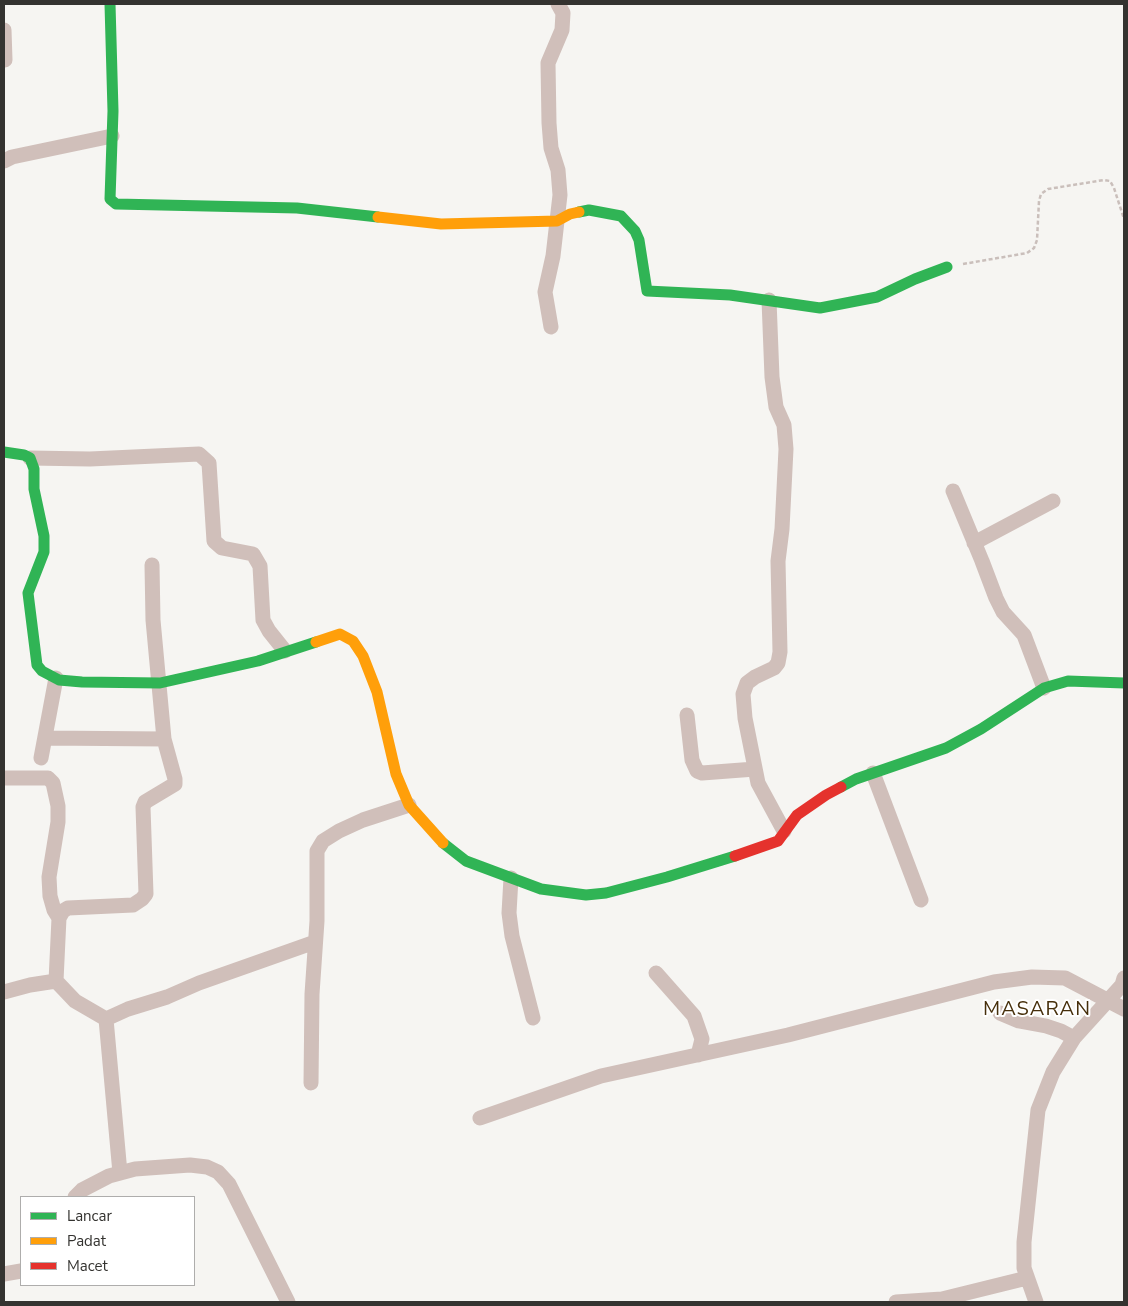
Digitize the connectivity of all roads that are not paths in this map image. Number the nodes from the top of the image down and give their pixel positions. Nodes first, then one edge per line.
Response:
1 (110, 4) edge
2 (558, 4) edge
3 (4, 30) edge
4 (5, 60) edge
5 (112, 136) junction
6 (4, 161) edge
7 (557, 221) junction
8 (947, 267) road end
9 (769, 300) junction
10 (550, 327) dead end
11 (4, 452) edge
12 (30, 458) junction
13 (953, 491) dead end
14 (1053, 501) dead end
15 (974, 542) junction
16 (152, 565) dead end
17 (285, 651) junction
18 (56, 678) junction
19 (160, 683) junction
20 (1124, 683) edge
21 (1044, 688) junction
22 (688, 715) dead end
23 (44, 738) junction
24 (164, 739) junction
25 (41, 758) dead end
26 (755, 769) junction
27 (873, 773) junction
28 (4, 778) edge
29 (408, 805) junction
30 (784, 831) junction
31 (511, 878) junction
32 (921, 900) dead end
33 (59, 918) junction
34 (315, 942) junction
35 (656, 973) dead end
36 (1124, 978) edge
37 (56, 981) junction
38 (4, 992) edge
39 (1109, 1000) junction
40 (1124, 1009) edge
41 (1000, 1013) dead end
42 (533, 1018) dead end
43 (106, 1019) junction
44 (1074, 1038) junction
45 (698, 1056) junction
46 (311, 1083) dead end
47 (480, 1118) dead end
48 (120, 1173) junction
49 (75, 1196) edge
50 (20, 1271) edge
51 (4, 1274) edge
52 (1027, 1278) junction
53 (288, 1302) edge
54 (896, 1302) edge
55 (1036, 1302) edge

1 - 5 street
2 - 7 street
3 - 4 street
5 - 6 street
5 - 7 street
7 - 9 street
7 - 10 street
8 - 9 street
9 - 26 street
11 - 12 street
12 - 17 street
12 - 18 street
13 - 15 street
14 - 15 street
15 - 21 street
16 - 19 street
17 - 19 street
17 - 29 street
18 - 19 street
18 - 23 street
19 - 24 street
20 - 21 street
21 - 27 street
22 - 26 street
23 - 24 street
23 - 25 street
24 - 33 street
26 - 30 street
27 - 30 street
27 - 32 street
28 - 33 street
29 - 31 street
29 - 34 street
30 - 31 street
31 - 42 street
33 - 37 street
34 - 43 street
34 - 46 street
35 - 45 street
36 - 39 street
37 - 38 street
37 - 43 street
39 - 40 street
39 - 44 street
39 - 45 street
41 - 44 street
43 - 48 street
44 - 52 street
45 - 47 street
48 - 49 street
48 - 53 street
50 - 51 street
52 - 54 street
52 - 55 street

